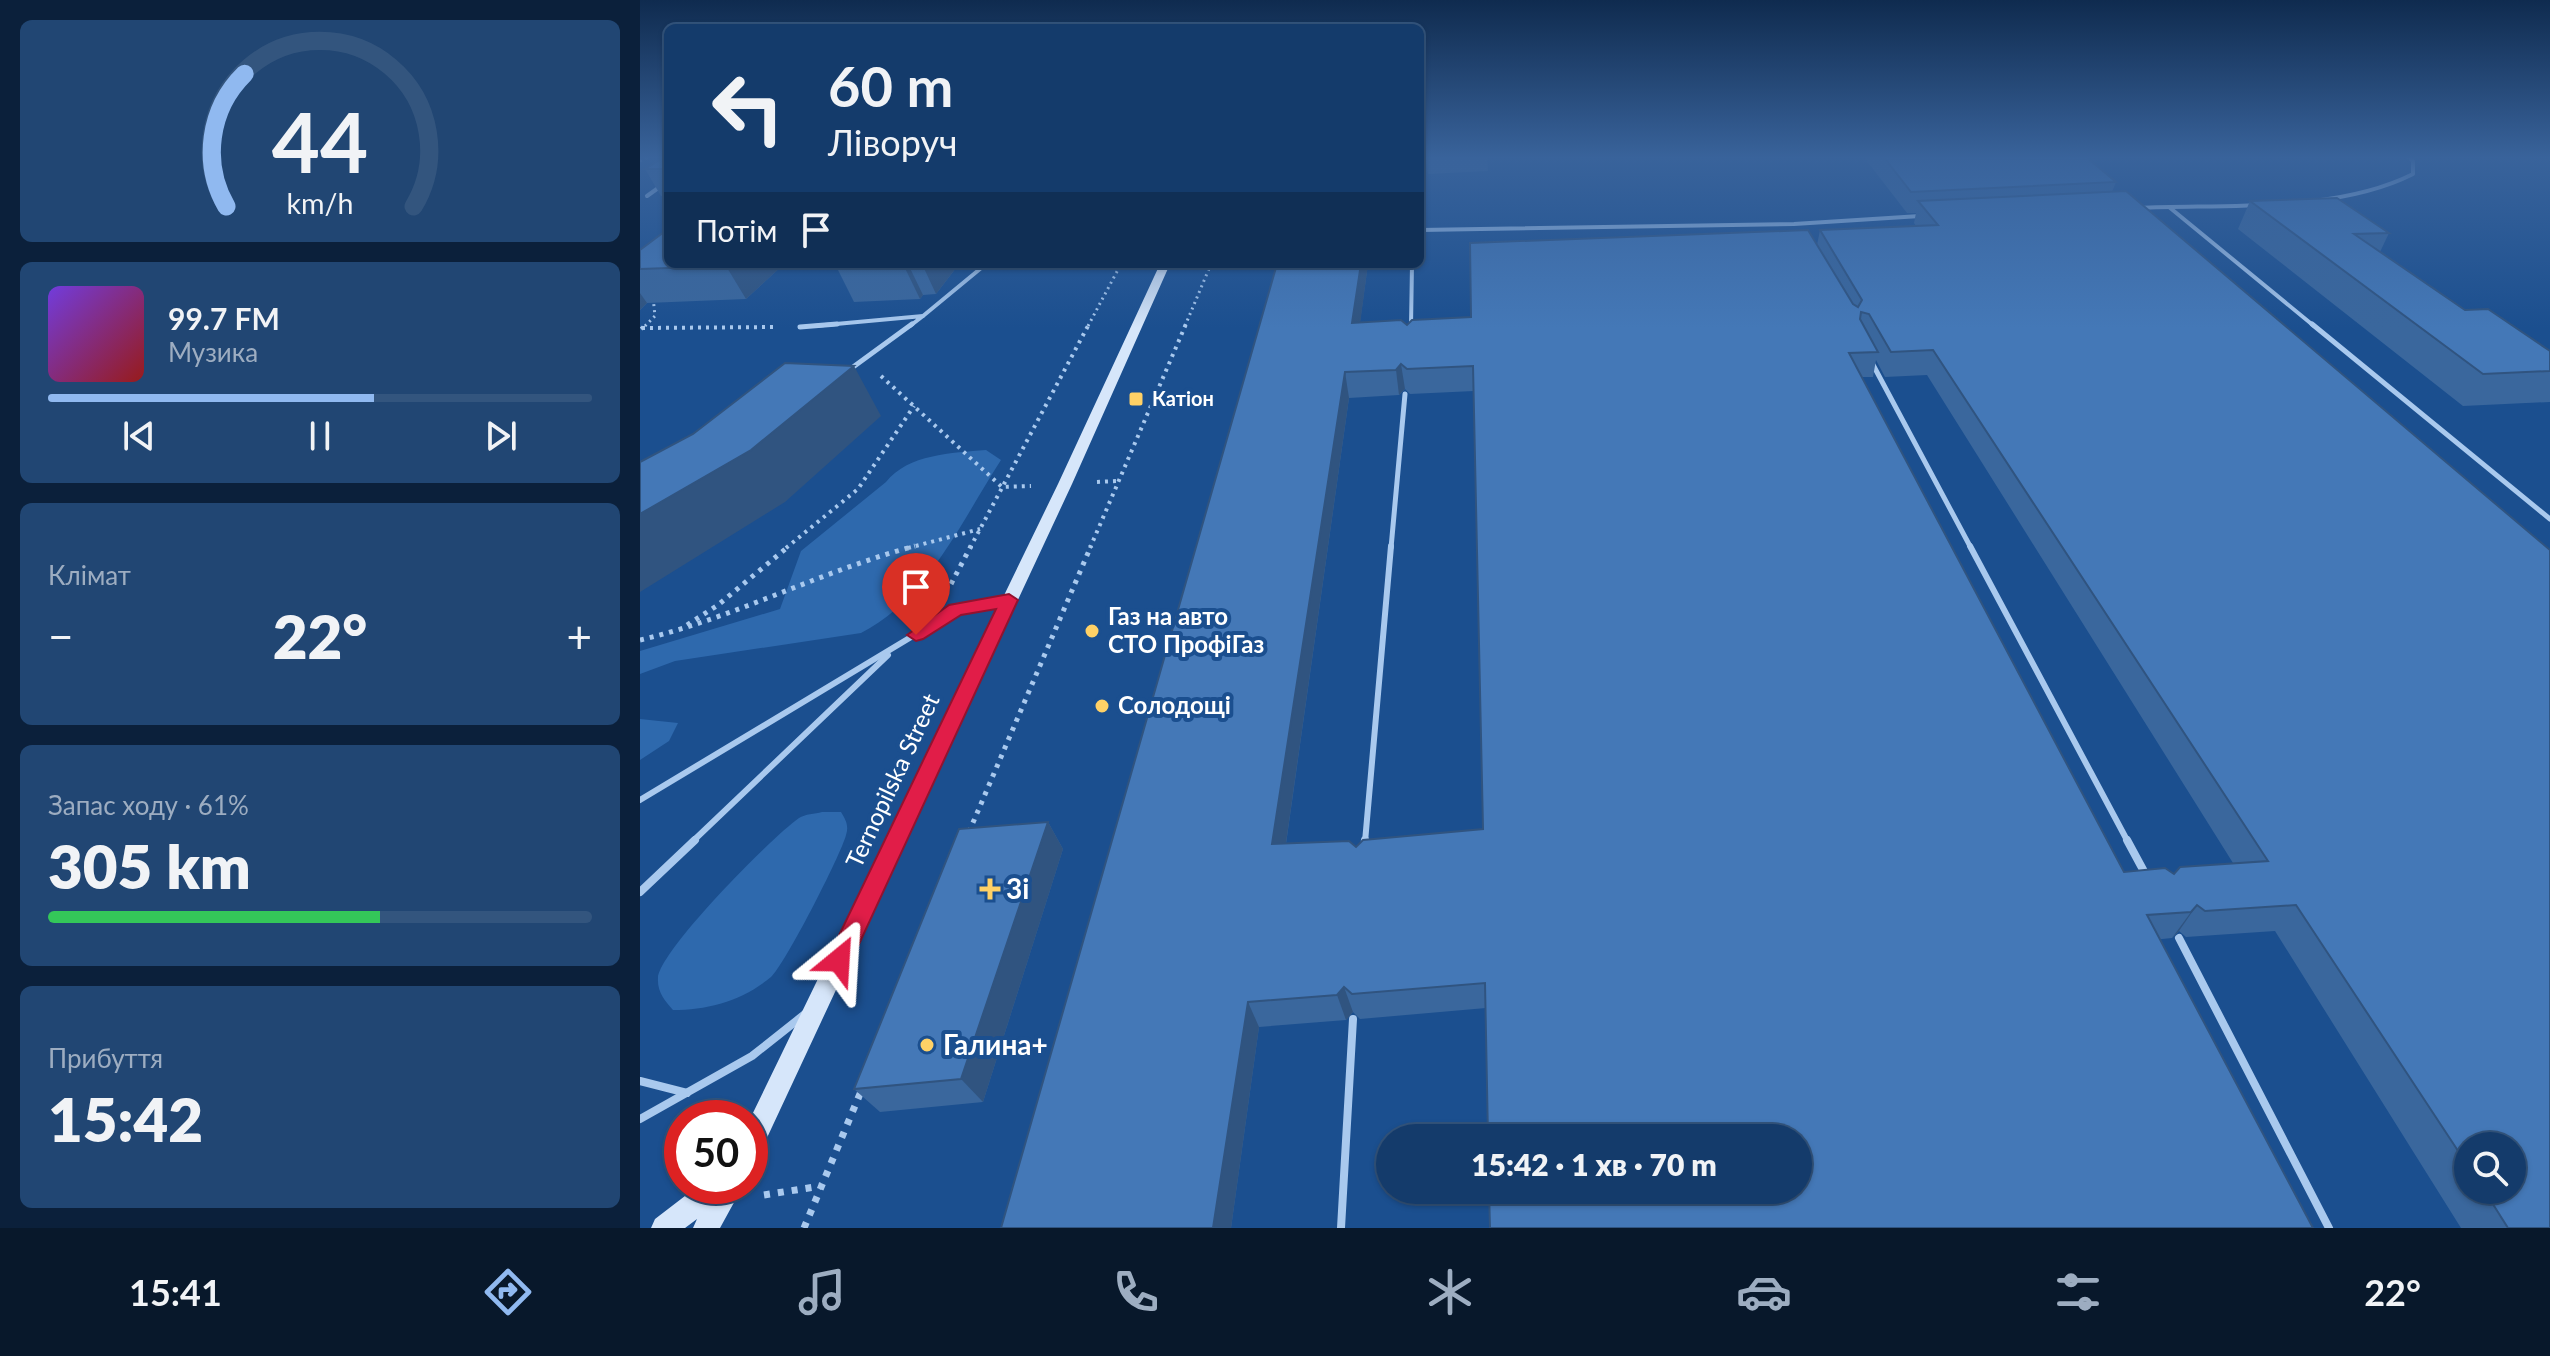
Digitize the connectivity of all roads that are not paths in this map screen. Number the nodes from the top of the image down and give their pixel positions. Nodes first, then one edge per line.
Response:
1 (2177, 213) edge
2 (1925, 216) edge
3 (1794, 224) junction
4 (1424, 230) edge
5 (1801, 237) edge
6 (981, 268) edge
7 (1163, 268) edge
8 (1412, 268) edge
9 (923, 316) junction
10 (800, 327) road end
11 (1411, 331) edge
12 (1868, 354) edge
13 (840, 376) edge
14 (1405, 394) edge
15 (2550, 519) edge
16 (1009, 600) junction
17 (897, 647) junction
18 (640, 800) edge
19 (1364, 851) edge
20 (2148, 880) edge
21 (640, 892) edge
22 (2179, 938) edge
23 (816, 1005) junction
24 (1353, 1019) edge
25 (640, 1081) edge
26 (687, 1093) junction
27 (768, 1108) edge
28 (640, 1119) edge
29 (695, 1204) edge
30 (720, 1204) edge
31 (664, 1228) edge
32 (706, 1228) edge
33 (1341, 1228) edge
34 (2329, 1228) edge

1 - 15 lane
2 - 3 lane
3 - 4 lane
3 - 5 lane
6 - 9 lane
7 - 16 main road, Ternopilska Street
8 - 11 lane
9 - 10 lane
9 - 13 lane
12 - 20 lane
14 - 19 lane
16 - 17 lane
16 - 23 main road, Ternopilska Street
17 - 18 lane
17 - 21 lane
22 - 34 lane
23 - 26 lane
23 - 27 main road, Ternopilska Street
24 - 33 lane
25 - 26 lane
26 - 28 lane
29 - 31 main road
30 - 32 main road

